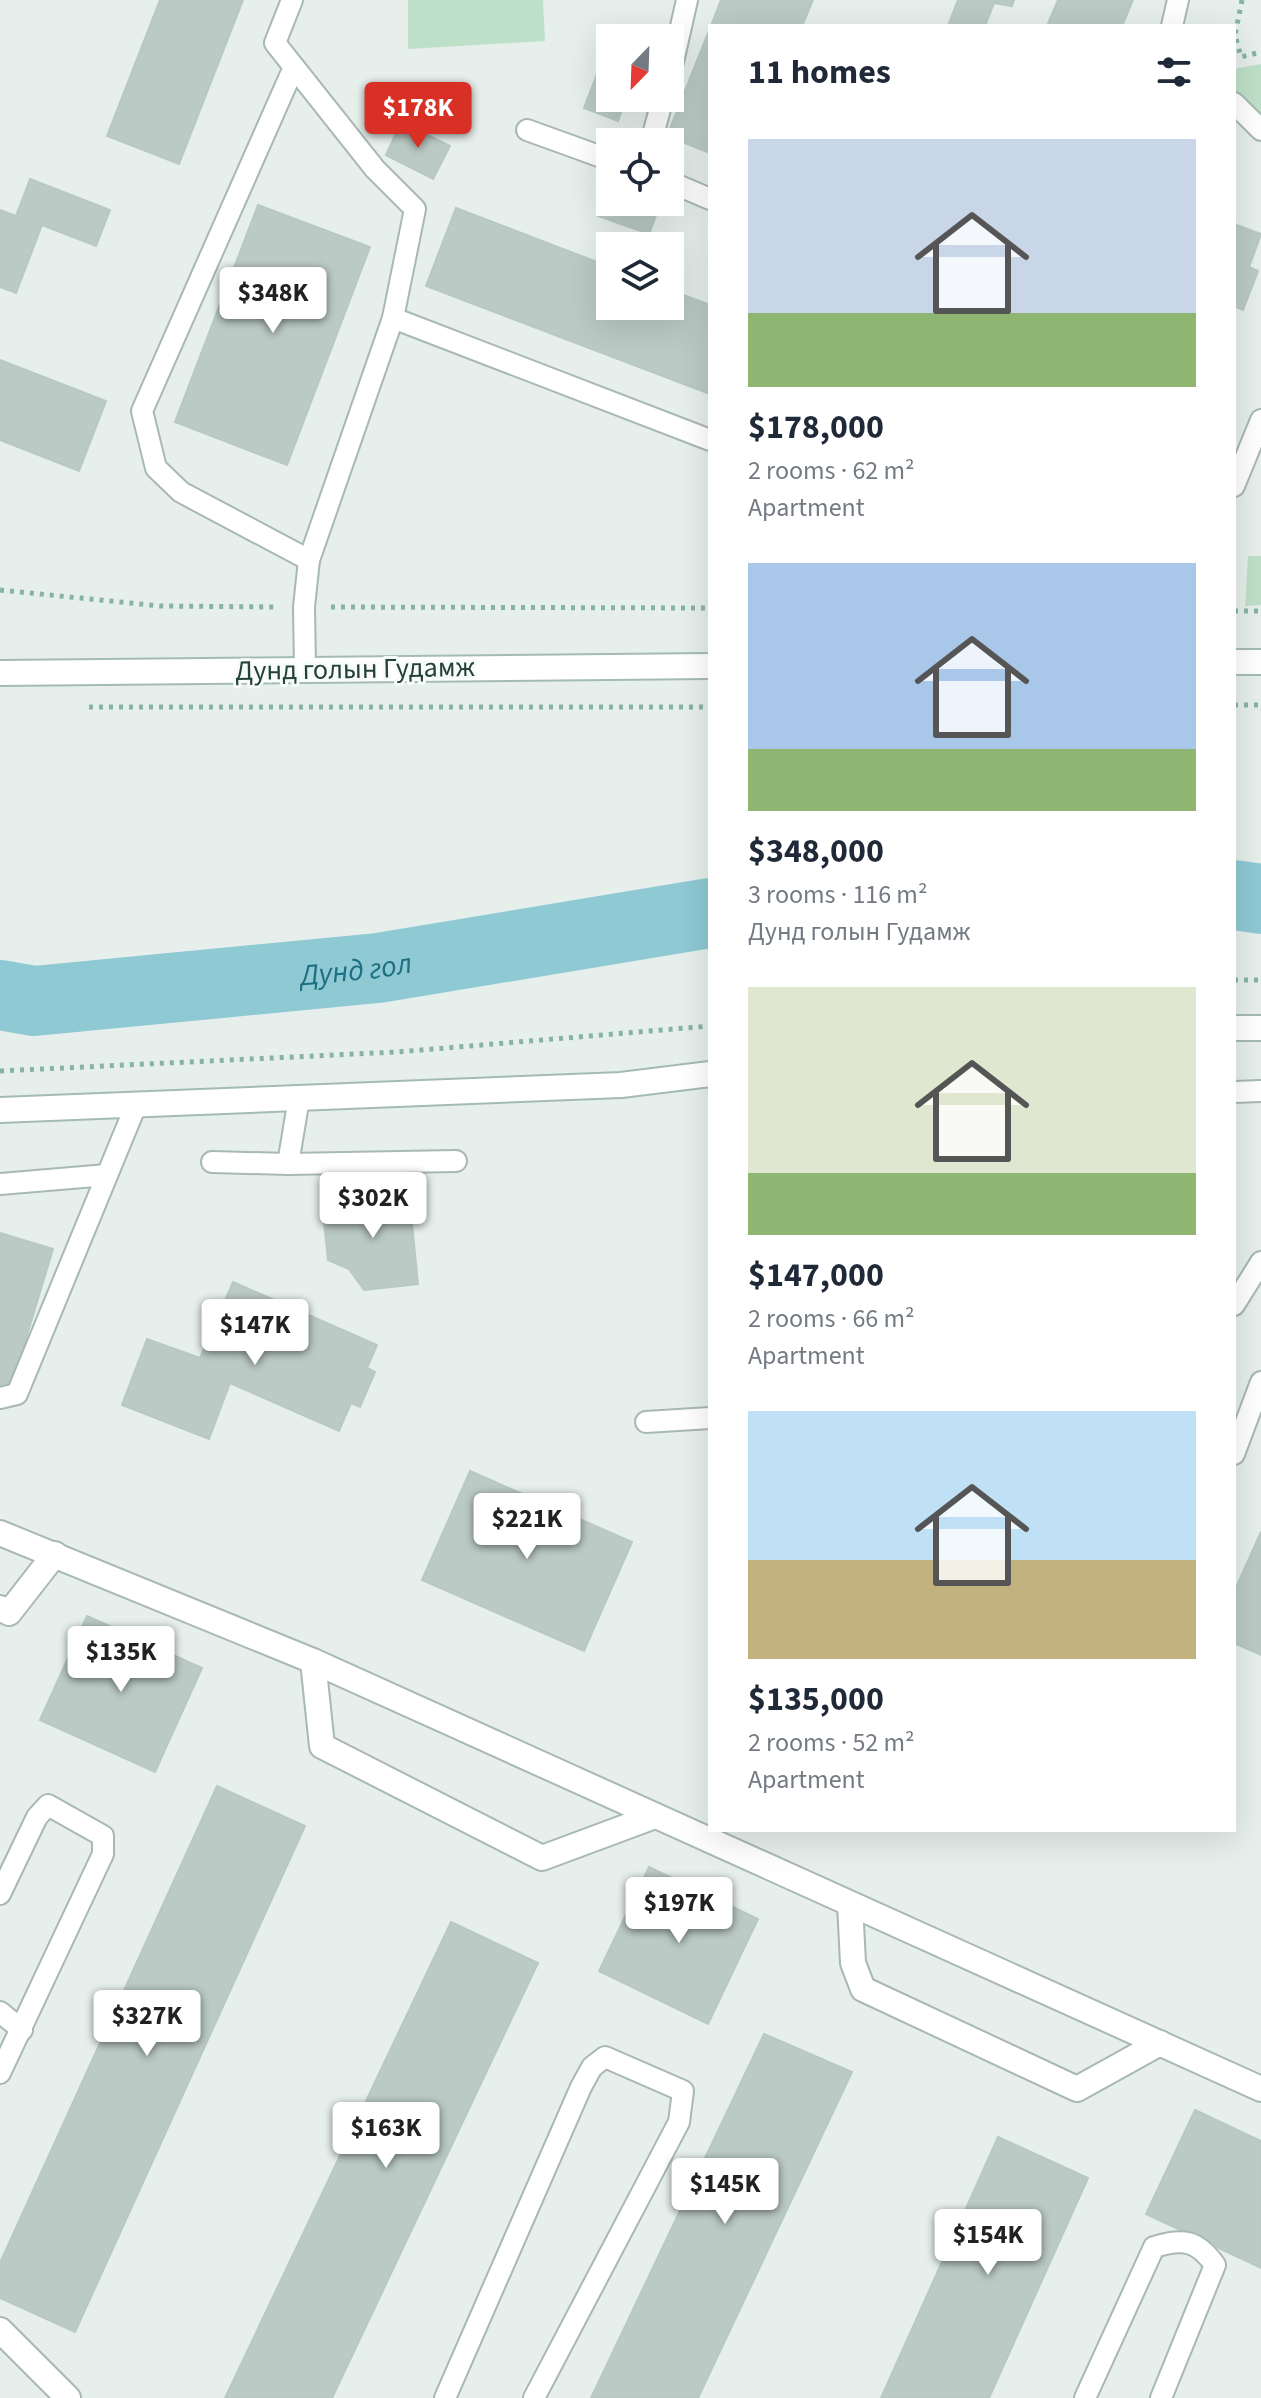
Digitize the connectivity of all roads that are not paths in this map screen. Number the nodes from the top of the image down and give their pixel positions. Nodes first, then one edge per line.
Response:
1 (292, 0) edge
2 (687, 0) edge
3 (1178, 0) edge
4 (682, 24) edge
5 (1172, 24) edge
6 (294, 67) junction
7 (1236, 105) edge
8 (527, 130) dead end
9 (1261, 130) edge
10 (596, 155) edge
11 (684, 188) edge
12 (708, 198) edge
13 (393, 318) junction
14 (1261, 420) edge
15 (708, 439) edge
16 (1236, 481) edge
17 (309, 560) junction
18 (1236, 662) edge
19 (1261, 662) edge
20 (708, 666) edge
21 (305, 669) junction
22 (0, 673) edge
23 (1236, 1028) edge
24 (1261, 1028) edge
25 (708, 1074) edge
26 (1261, 1091) edge
27 (1236, 1092) edge
28 (299, 1098) junction
29 (136, 1105) junction
30 (0, 1110) edge
31 (456, 1161) dead end
32 (212, 1162) dead end
33 (288, 1164) junction
34 (107, 1175) junction
35 (0, 1184) edge
36 (1261, 1262) edge
37 (1236, 1302) edge
38 (1261, 1382) edge
39 (0, 1398) edge
40 (708, 1418) edge
41 (646, 1422) dead end
42 (1236, 1449) edge
43 (0, 1533) edge
44 (55, 1554) junction
45 (0, 1608) edge
46 (313, 1661) junction
47 (655, 1816) junction
48 (0, 1894) edge
49 (850, 1904) junction
50 (0, 2012) edge
51 (22, 2030) junction
52 (1160, 2043) junction
53 (0, 2073) edge
54 (1261, 2089) edge
55 (0, 2330) edge
56 (68, 2398) edge
57 (445, 2398) edge
58 (534, 2398) edge
59 (1085, 2398) edge
60 (1161, 2398) edge

1 - 6 lane
2 - 4 lane
3 - 5 lane
6 - 13 lane
6 - 17 lane
7 - 9 lane
8 - 10 lane
11 - 12 lane
13 - 15 lane
13 - 17 lane
14 - 16 lane
17 - 21 lane
18 - 19 street
20 - 21 street, Дунд голын Гудамж
21 - 22 street, Дунд голын Гудамж
23 - 24 street
25 - 28 street
26 - 27 lane
28 - 29 street
28 - 33 lane
29 - 30 street
29 - 34 lane
31 - 33 lane
32 - 33 lane
34 - 35 lane
34 - 39 lane
36 - 37 lane
38 - 42 lane
40 - 41 lane
43 - 44 street
44 - 45 street
44 - 46 street
46 - 47 street
46 - 47 street
47 - 49 street
48 - 51 lane
49 - 52 street
49 - 52 street
50 - 51 lane
51 - 53 lane
52 - 54 street
55 - 56 street
57 - 58 lane
59 - 60 lane

